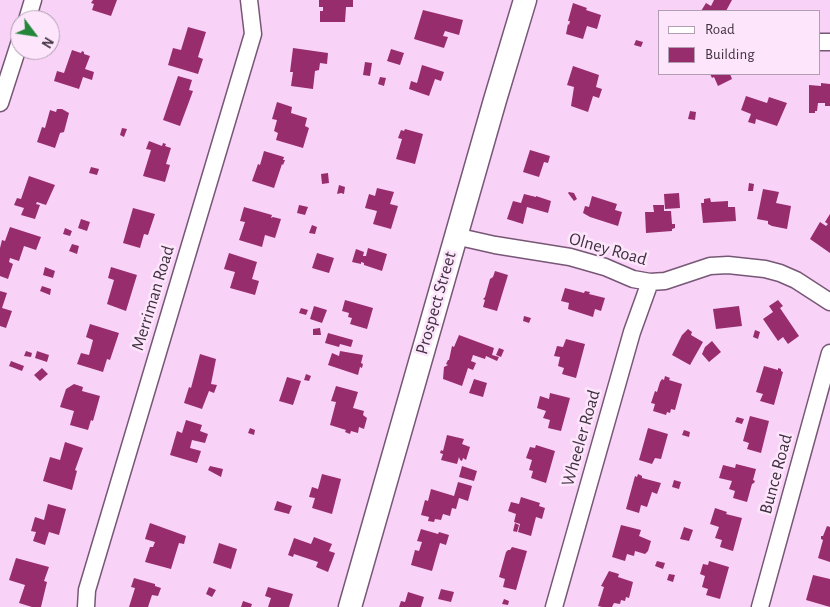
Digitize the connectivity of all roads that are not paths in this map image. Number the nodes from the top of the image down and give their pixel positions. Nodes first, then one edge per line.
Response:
1 (249, 0) edge
2 (525, 0) edge
3 (14, 60) edge
4 (0, 103) edge
5 (456, 236) junction
6 (650, 282) junction
7 (830, 302) edge
8 (830, 353) edge
9 (86, 607) edge
10 (350, 607) edge
11 (554, 607) edge
12 (760, 607) edge

1 - 9 street, Merriman Road
2 - 5 main road, Prospect Street
3 - 4 street
5 - 6 street, Olney Road
5 - 10 main road, Prospect Street
6 - 7 street, Olney Road
6 - 11 street, Wheeler Road
8 - 12 street, Bunce Road

